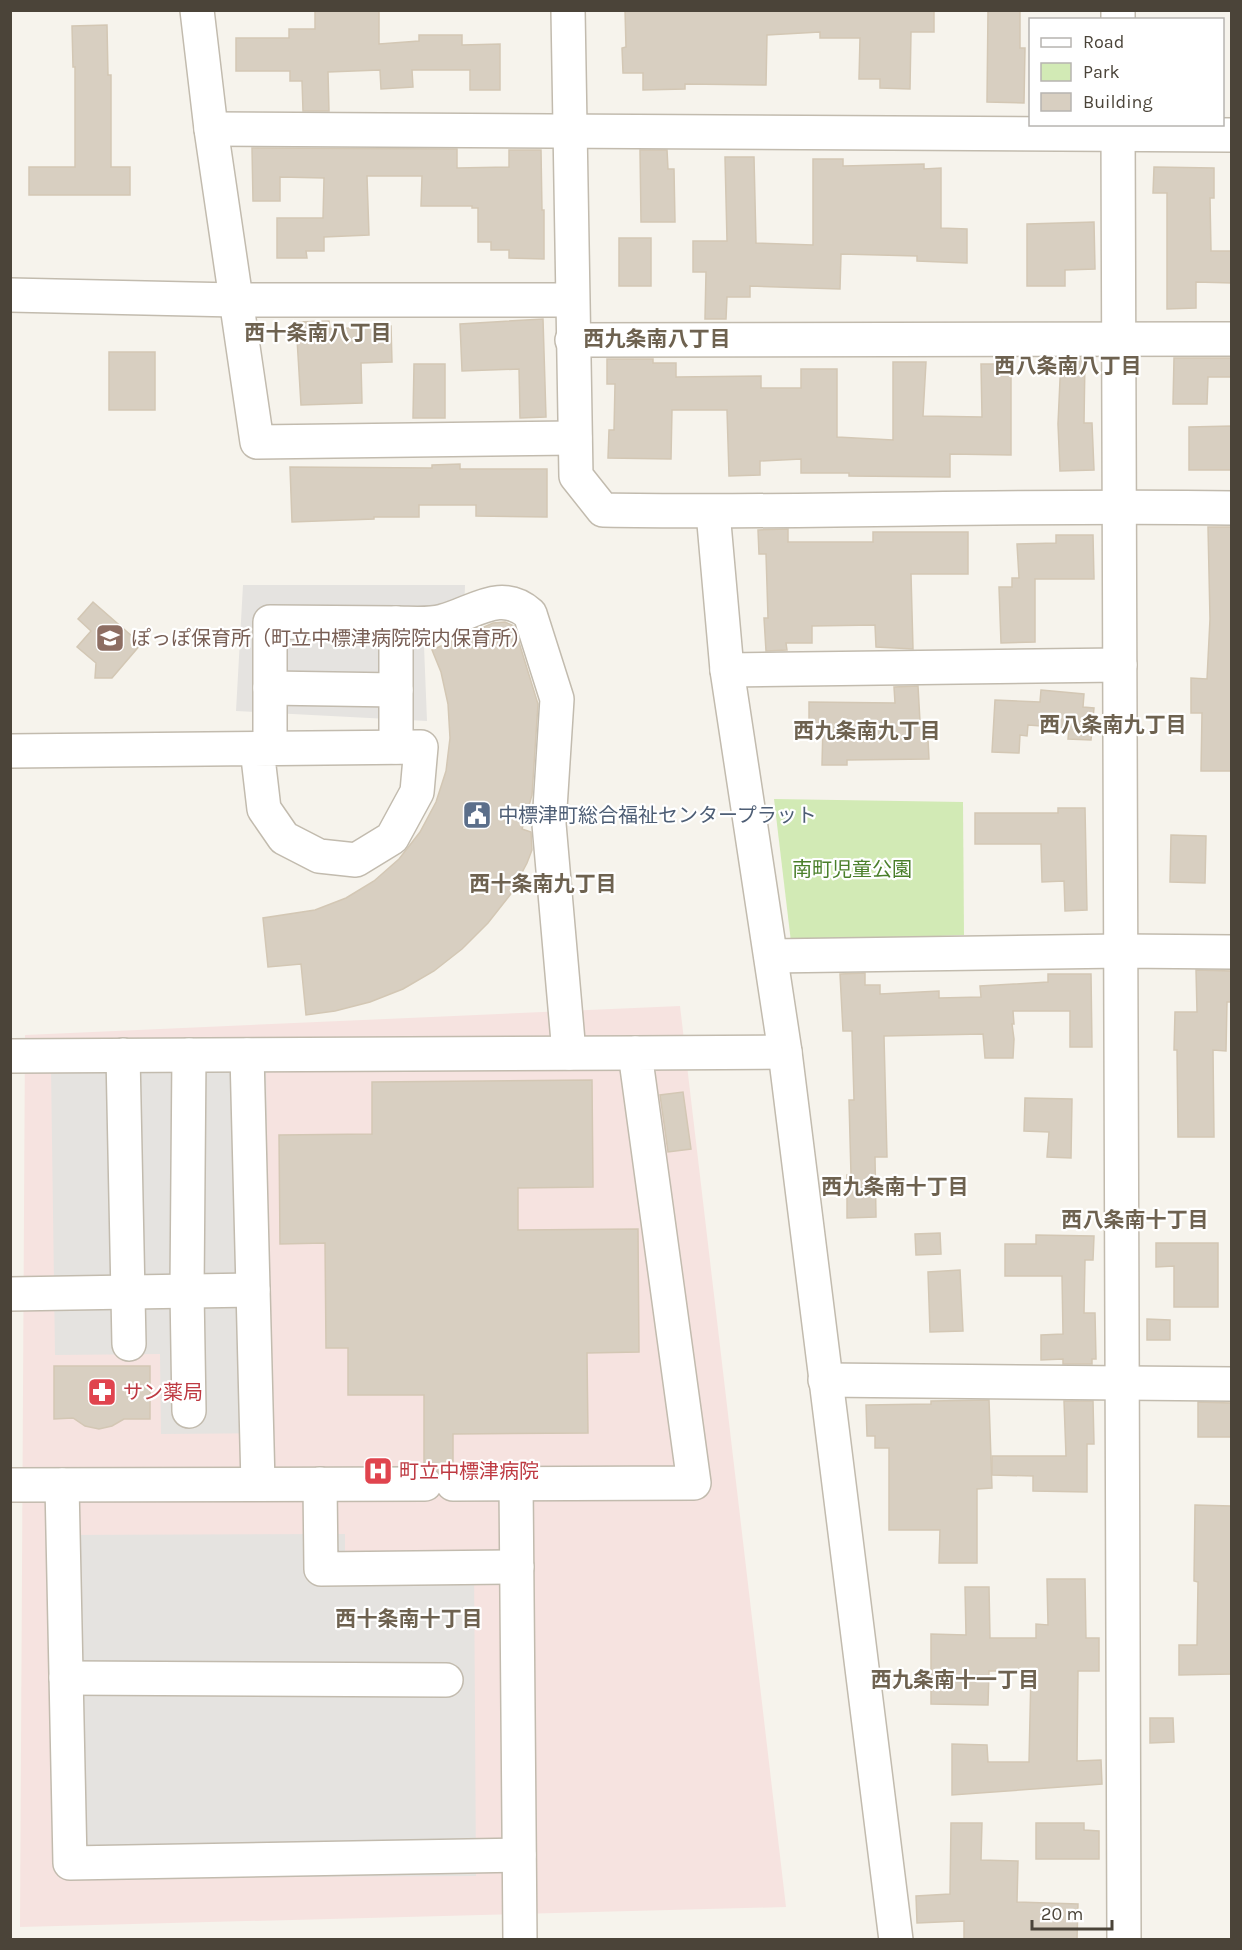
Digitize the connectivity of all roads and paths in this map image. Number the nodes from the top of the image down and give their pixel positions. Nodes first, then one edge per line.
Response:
1 (197, 10) edge
2 (568, 10) edge
3 (211, 129) junction
4 (1118, 130) edge
5 (570, 131) junction
6 (1232, 135) edge
7 (10, 295) edge
8 (235, 300) junction
9 (572, 300) junction
10 (1119, 339) junction
11 (1232, 339) edge
12 (572, 340) junction
13 (575, 438) junction
14 (1119, 506) junction
15 (1232, 508) edge
16 (713, 512) junction
17 (396, 623) junction
18 (1120, 665) junction
19 (726, 670) junction
20 (270, 688) junction
21 (396, 690) junction
22 (396, 747) junction
23 (263, 749) junction
24 (10, 752) edge
25 (1121, 951) junction
26 (1232, 952) edge
27 (771, 956) junction
28 (785, 1052) junction
29 (569, 1053) junction
30 (635, 1053) junction
31 (123, 1055) junction
32 (189, 1055) junction
33 (247, 1055) junction
34 (10, 1056) edge
35 (253, 1290) junction
36 (187, 1291) junction
37 (128, 1292) junction
38 (10, 1294) edge
39 (129, 1344) dead end
40 (825, 1380) junction
41 (1122, 1384) junction
42 (1232, 1384) edge
43 (189, 1411) dead end
44 (258, 1484) junction
45 (320, 1484) junction
46 (516, 1484) junction
47 (10, 1485) edge
48 (62, 1485) junction
49 (517, 1567) junction
50 (66, 1678) junction
51 (446, 1680) dead end
52 (519, 1855) junction
53 (520, 1940) edge
54 (896, 1940) edge
55 (1124, 1940) edge

1 - 3 street
2 - 5 street
3 - 5 street
3 - 8 street
4 - 5 street
4 - 6 street
4 - 10 street
5 - 9 street
7 - 8 street
8 - 9 street
8 - 13 street
9 - 12 street
10 - 11 street
10 - 12 street
10 - 14 street
12 - 13 street
13 - 16 street
14 - 15 street
14 - 16 street
14 - 18 street
16 - 19 street
17 - 20 street
17 - 21 street
17 - 29 street
18 - 19 street
18 - 25 street
19 - 27 street
20 - 21 street
20 - 23 street
21 - 22 street
22 - 23 street
22 - 23 street
23 - 24 street
25 - 26 street
25 - 27 street
25 - 41 street
27 - 28 street
28 - 30 street
28 - 40 street
29 - 30 street
29 - 33 street
30 - 46 street
31 - 32 street
31 - 34 street
31 - 37 street
32 - 33 street
32 - 36 street
33 - 35 street
35 - 36 street
35 - 44 street
36 - 37 street
36 - 43 street
37 - 38 street
37 - 39 street
40 - 41 street
40 - 54 street
41 - 42 street
41 - 55 street
44 - 45 street
44 - 48 street
45 - 46 street
45 - 49 street
46 - 49 street
47 - 48 street
48 - 50 street
49 - 52 street
50 - 51 street
50 - 52 street
52 - 53 street

